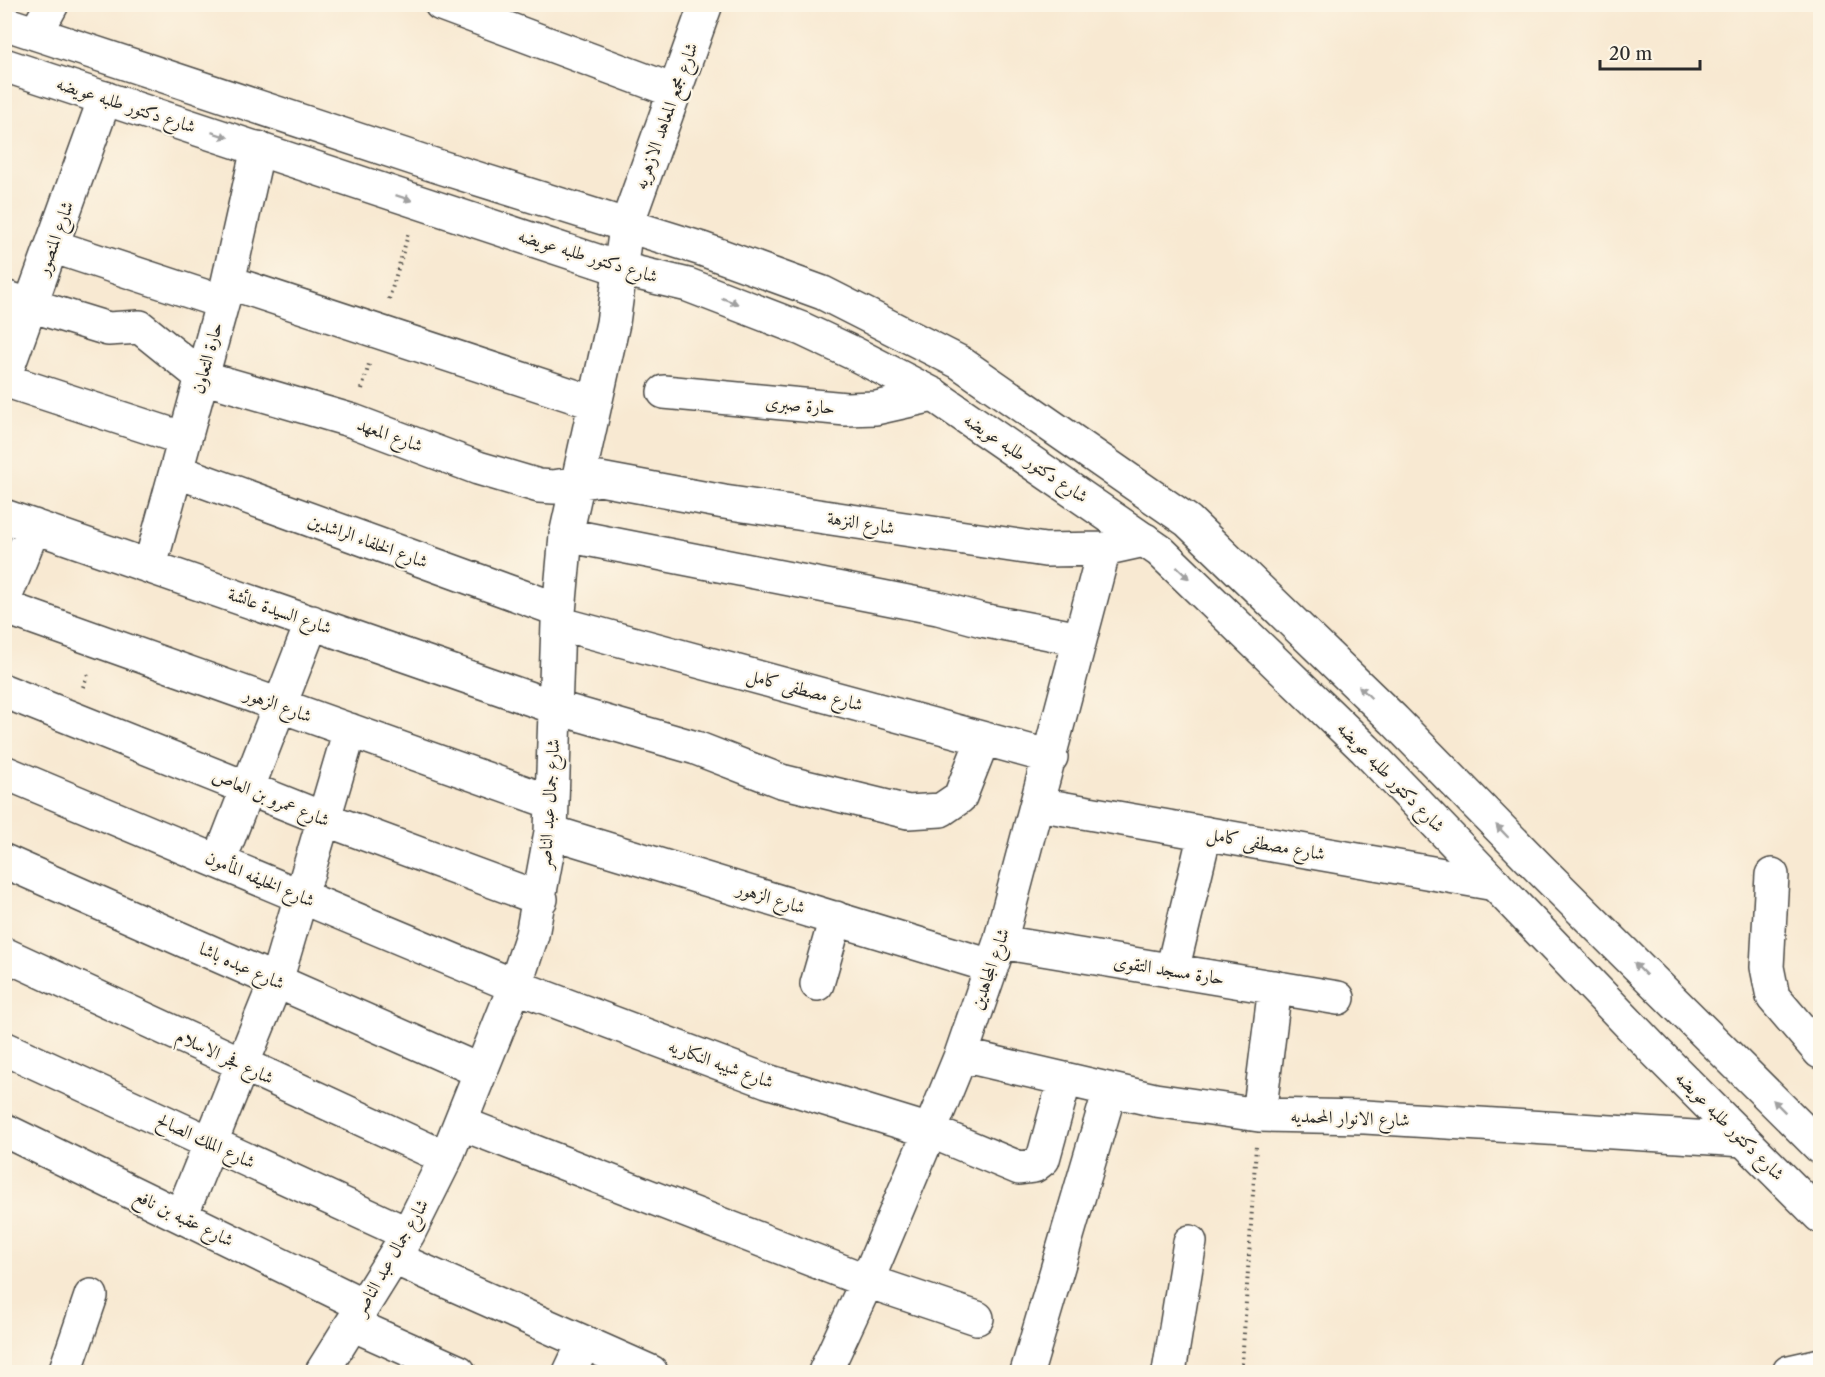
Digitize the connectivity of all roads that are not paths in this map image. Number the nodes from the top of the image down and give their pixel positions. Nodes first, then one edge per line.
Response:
1 (52, 4) edge
2 (441, 4) edge
3 (706, 4) edge
4 (4, 23) edge
5 (36, 33) junction
6 (4, 64) edge
7 (674, 91) junction
8 (105, 98) junction
9 (258, 148) junction
10 (626, 227) junction
11 (52, 246) junction
12 (702, 249) junction
13 (621, 269) junction
14 (688, 285) junction
15 (225, 292) junction
16 (17, 301) edge
17 (202, 377) junction
18 (4, 379) edge
19 (664, 392) dead end
20 (934, 396) junction
21 (595, 403) junction
22 (185, 439) junction
23 (176, 471) junction
24 (578, 482) junction
25 (19, 521) edge
26 (566, 536) junction
27 (1145, 540) junction
28 (1104, 549) junction
29 (150, 566) junction
30 (4, 600) edge
31 (4, 608) edge
32 (559, 617) junction
33 (312, 622) junction
34 (1080, 639) junction
35 (4, 691) edge
36 (279, 705) junction
37 (554, 707) junction
38 (350, 730) junction
39 (983, 739) junction
40 (1051, 757) junction
41 (4, 772) edge
42 (249, 789) junction
43 (1037, 804) junction
44 (551, 817) junction
45 (322, 818) junction
46 (1205, 833) junction
47 (4, 861) edge
48 (219, 862) junction
49 (1772, 875) dead end
50 (1495, 884) junction
51 (301, 897) junction
52 (540, 899) junction
53 (836, 918) junction
54 (4, 954) edge
55 (995, 954) junction
56 (1172, 970) junction
57 (276, 981) junction
58 (817, 984) dead end
59 (515, 986) junction
60 (1275, 987) junction
61 (1338, 998) dead end
62 (4, 1048) edge
63 (1821, 1052) edge
64 (961, 1055) junction
65 (242, 1065) junction
66 (480, 1071) junction
67 (1065, 1079) junction
68 (1110, 1090) junction
69 (1258, 1115) junction
70 (460, 1123) junction
71 (930, 1131) junction
72 (6, 1137) edge
73 (1744, 1140) junction
74 (212, 1144) junction
75 (1821, 1147) edge
76 (446, 1158) junction
77 (181, 1216) junction
78 (1821, 1216) edge
79 (1190, 1242) dead end
80 (401, 1246) junction
81 (867, 1281) junction
82 (91, 1296) dead end
83 (357, 1314) junction
84 (977, 1318) dead end
85 (584, 1342) junction
86 (1821, 1365) edge
87 (441, 1369) edge
88 (65, 1372) edge
89 (322, 1372) edge
90 (570, 1372) edge
91 (651, 1372) edge
92 (825, 1372) edge
93 (1027, 1372) edge
94 (1169, 1372) edge
95 (1789, 1372) edge

1 - 5 street
2 - 7 street
3 - 7 street, شارع مجمع المعاهد الازهريه
4 - 5 street
5 - 10 street
6 - 8 street, شارع دكتور طلبه عويضه
7 - 10 street, شارع مجمع المعاهد الازهريه
8 -> 9 street, شارع دكتور طلبه عويضه
8 - 11 street, شارع المنصور
9 -> 13 street, شارع دكتور طلبه عويضه
9 - 15 street, حارة التعاون
10 - 12 street
10 - 13 street, شارع جمال عبد الناصر
11 - 15 street
11 - 16 street, شارع المنصور
12 - 14 street
75 -> 12 street
13 - 14 street, شارع دكتور طلبه عويضه
13 - 21 street, شارع جمال عبد الناصر
14 -> 20 street, شارع دكتور طلبه عويضه
15 - 17 street, حارة التعاون
15 - 21 street
16 - 17 street
16 - 18 street, شارع المنصور
17 - 22 street, حارة التعاون
17 - 24 street, شارع المعهد
18 - 22 street
19 - 20 street, حارة صبرى
20 - 27 street, شارع دكتور طلبه عويضه
21 - 24 street, شارع جمال عبد الناصر
22 - 23 street, حارة التعاون
23 - 29 street, حارة التعاون
23 - 32 street, شارع الخلفاء الراشدين
24 - 26 street, شارع جمال عبد الناصر
24 - 28 street, شارع النزهة
25 - 29 street, شارع السيدة عائشة
25 - 30 street
26 - 32 street, شارع جمال عبد الناصر
26 - 34 street
27 - 28 street, شارع النزهة
27 -> 50 street, شارع دكتور طلبه عويضه
28 - 34 street, شارع المجاهدين
29 - 33 street, شارع السيدة عائشة
31 - 36 street, شارع الزهور
32 - 37 street, شارع جمال عبد الناصر
32 - 39 street, شارع مصطفى كامل
33 - 36 street
33 - 37 street, شارع السيدة عائشة
34 - 40 street, شارع المجاهدين
35 - 42 street, شارع عمرو بن العاص
36 - 38 street, شارع الزهور
36 - 42 street
37 - 39 street, شارع السيدة عائشة
37 - 44 street, شارع جمال عبد الناصر
38 - 44 street, شارع الزهور
38 - 45 street
39 - 40 street, شارع مصطفى كامل
40 - 43 street, شارع المجاهدين
41 - 48 street, شارع الخليفه المأمون
42 - 45 street, شارع عمرو بن العاص
42 - 48 street
43 - 46 street, شارع مصطفى كامل
43 - 55 street, شارع المجاهدين
44 - 52 street, شارع جمال عبد الناصر
44 - 53 street, شارع الزهور
45 - 51 street
45 - 52 street, شارع عمرو بن العاص
46 - 50 street, شارع مصطفى كامل
46 - 56 street
47 - 57 street, شارع عبده باشا
48 - 51 street, شارع الخليفه المأمون
49 - 63 street
50 - 73 street, شارع دكتور طلبه عويضه
51 - 57 street
51 - 59 street, شارع الخليفه المأمون
52 - 59 street, شارع جمال عبد الناصر
53 - 55 street, شارع الزهور
53 - 58 street
54 - 65 street, شارع فجر الاسلام
55 - 56 street, حارة مسجد التقوى
55 - 64 street, شارع المجاهدين
56 - 60 street, حارة مسجد التقوى
57 - 65 street
57 - 66 street, شارع عبده باشا
59 - 66 street, شارع جمال عبد الناصر
59 - 71 street, شارع شيبه النكاريه
60 - 61 street, حارة مسجد التقوى
60 - 69 street
62 - 74 street, شارع الملك الصالح
64 - 67 street, شارع الانوار المحمديه
64 - 71 street, شارع المجاهدين
65 - 74 street
65 - 76 street, شارع فجر الاسلام
66 - 70 street, شارع جمال عبد الناصر
67 - 68 street, شارع الانوار المحمديه
67 - 71 street, شارع شيبه النكاريه
68 - 69 street, شارع الانوار المحمديه
68 - 93 street
69 - 73 street, شارع الانوار المحمديه
70 - 76 street, شارع جمال عبد الناصر
70 - 81 street
71 - 81 street, شارع المجاهدين
72 - 77 street, شارع عقبه بن نافع
73 - 78 street, شارع دكتور طلبه عويضه
74 - 77 street
74 - 80 street, شارع الملك الصالح
76 - 80 street, شارع جمال عبد الناصر
77 - 83 street, شارع عقبه بن نافع
79 - 94 street
80 - 83 street, شارع جمال عبد الناصر
80 - 85 street, شارع الملك الصالح
81 - 84 street
81 - 92 street, شارع المجاهدين
82 - 88 street
83 - 87 street, شارع عقبه بن نافع
83 - 89 street, شارع جمال عبد الناصر
85 - 90 street
85 - 91 street, شارع الملك الصالح
86 - 95 street

